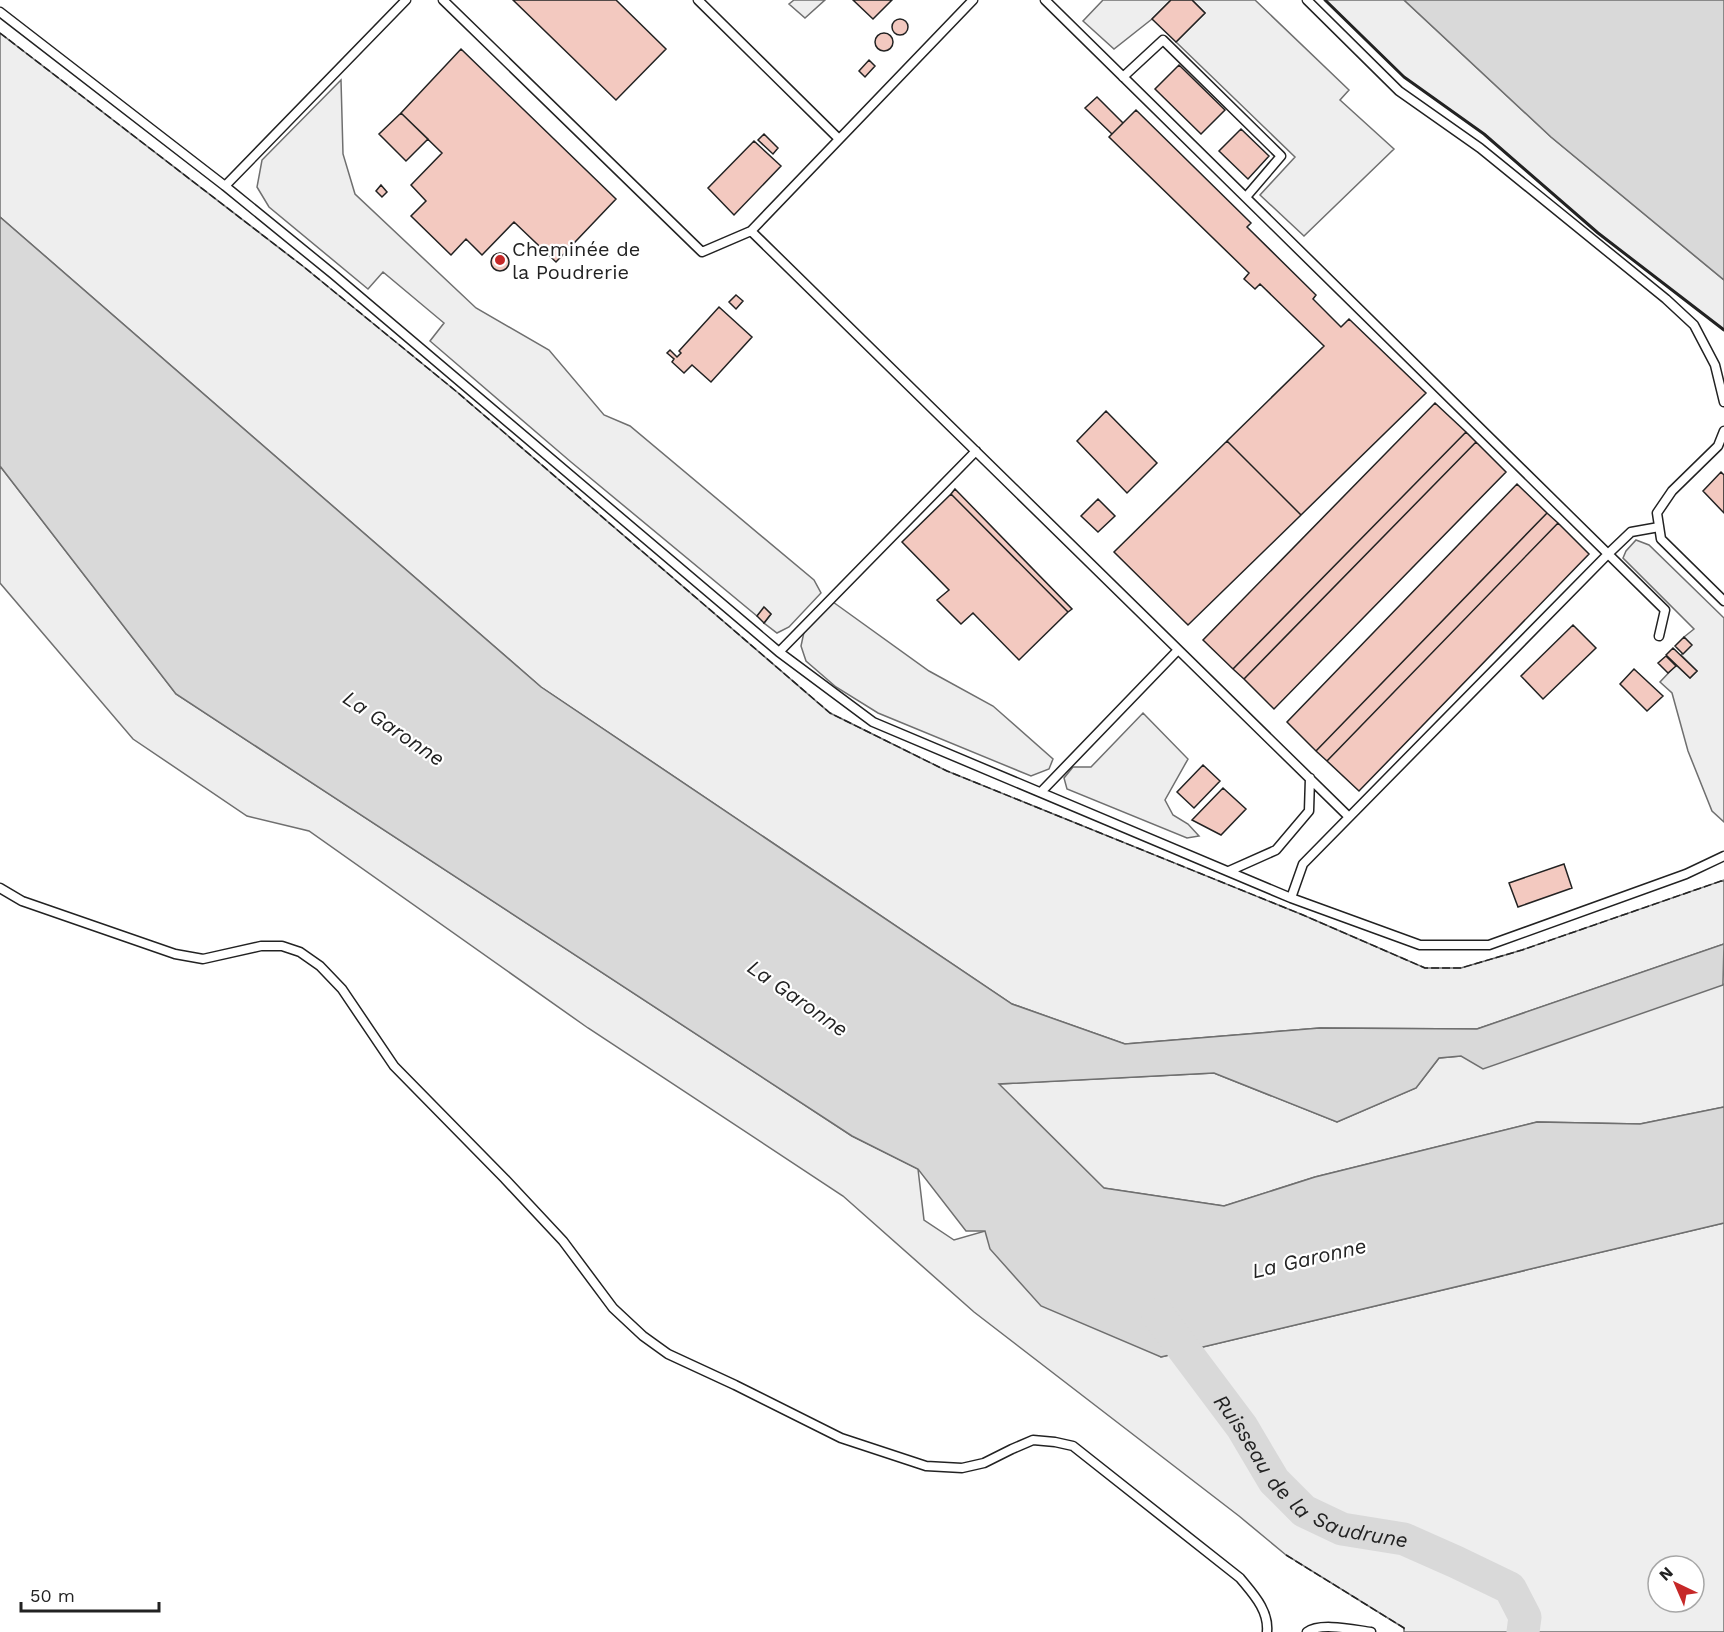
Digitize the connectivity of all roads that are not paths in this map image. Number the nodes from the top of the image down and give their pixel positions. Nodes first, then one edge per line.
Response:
1 (406, 0) edge
2 (443, 0) edge
3 (698, 0) edge
4 (973, 0) edge
5 (1045, 0) edge
6 (1307, 0) edge
7 (0, 12) edge
8 (1123, 76) junction
9 (839, 139) junction
10 (225, 186) junction
11 (1246, 197) junction
12 (751, 231) junction
13 (1724, 402) edge
14 (1724, 431) edge
15 (976, 451) junction
16 (1659, 527) junction
17 (1609, 553) junction
18 (1724, 601) edge
19 (1659, 636) dead end
20 (1178, 650) junction
21 (779, 652) junction
22 (1310, 778) junction
23 (1041, 792) junction
24 (1349, 817) junction
25 (1724, 856) edge
26 (1229, 871) junction
27 (0, 888) edge
28 (1291, 898) junction
29 (1267, 1632) edge
30 (1307, 1632) edge
31 (1371, 1632) edge

1 - 10 lane
2 - 12 lane
3 - 9 lane
4 - 9 lane
5 - 8 lane
6 - 13 lane
7 - 10 lane
8 - 11 lane
8 - 11 lane
9 - 12 lane
10 - 21 lane
11 - 17 lane
12 - 15 lane
14 - 16 lane
15 - 20 lane
15 - 21 lane
16 - 17 lane
16 - 18 lane
17 - 19 lane
17 - 24 lane
20 - 22 lane
20 - 23 lane
21 - 23 lane
22 - 24 lane
22 - 26 lane
23 - 26 lane
24 - 28 lane
25 - 28 lane
26 - 28 lane
27 - 29 lane
30 - 31 lane

